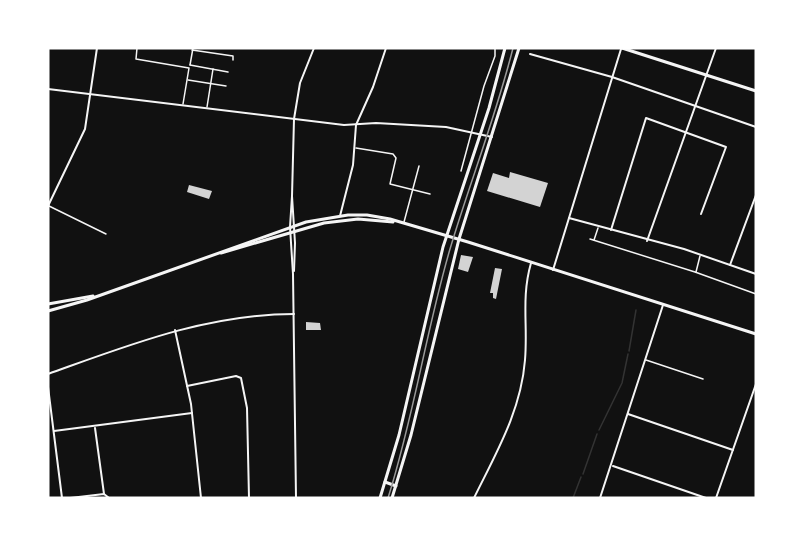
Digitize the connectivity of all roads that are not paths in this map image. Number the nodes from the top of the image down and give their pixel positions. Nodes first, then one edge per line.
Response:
1 (97, 48) edge
2 (137, 48) edge
3 (314, 48) edge
4 (386, 48) edge
5 (495, 48) edge
6 (506, 48) edge
7 (519, 48) edge
8 (622, 48) edge
9 (717, 48) edge
10 (192, 49) edge
11 (530, 54) dead end
12 (233, 60) dead end
13 (190, 67) junction
14 (213, 69) junction
15 (228, 72) dead end
16 (612, 77) junction
17 (706, 77) junction
18 (187, 80) junction
19 (211, 84) junction
20 (226, 86) dead end
21 (48, 89) edge
22 (756, 92) edge
23 (92, 94) junction
24 (183, 105) junction
25 (696, 106) junction
26 (207, 108) junction
27 (294, 118) junction
28 (356, 125) junction
29 (756, 127) edge
30 (471, 132) junction
31 (686, 133) junction
32 (481, 134) junction
33 (492, 137) junction
34 (356, 148) junction
35 (419, 166) dead end
36 (461, 171) dead end
37 (413, 190) junction
38 (430, 194) dead end
39 (756, 195) edge
40 (292, 196) junction
41 (48, 206) edge
42 (701, 214) dead end
43 (340, 216) junction
44 (569, 218) junction
45 (403, 223) junction
46 (295, 225) junction
47 (290, 227) junction
48 (598, 227) junction
49 (610, 230) junction
50 (295, 232) junction
51 (290, 233) junction
52 (106, 234) dead end
53 (447, 236) junction
54 (459, 239) junction
55 (590, 239) dead end
56 (594, 241) junction
57 (647, 241) junction
58 (210, 255) junction
59 (700, 255) junction
60 (531, 262) junction
61 (730, 265) junction
62 (553, 270) junction
63 (695, 272) junction
64 (293, 274) junction
65 (756, 274) edge
66 (756, 294) edge
67 (97, 295) junction
68 (48, 304) edge
69 (663, 304) junction
70 (48, 311) edge
71 (294, 314) junction
72 (175, 330) junction
73 (756, 334) edge
74 (645, 359) junction
75 (48, 374) edge
76 (702, 379) dead end
77 (756, 384) edge
78 (187, 386) junction
79 (48, 387) edge
80 (192, 413) junction
81 (628, 414) junction
82 (94, 427) junction
83 (54, 431) junction
84 (733, 450) junction
85 (612, 465) junction
86 (385, 482) junction
87 (396, 486) junction
88 (104, 494) junction
89 (62, 498) edge
90 (70, 498) edge
91 (109, 498) edge
92 (201, 498) edge
93 (249, 498) edge
94 (296, 498) edge
95 (380, 498) edge
96 (392, 498) edge
97 (474, 498) edge
98 (600, 498) edge
99 (706, 498) edge
100 (716, 498) edge

1 - 23 street
2 - 13 lane
3 - 27 street
4 - 28 street
5 - 30 lane
6 - 32 street
7 - 33 street
8 - 16 street
8 - 17 street
9 - 17 street
10 - 12 lane
10 - 13 lane
11 - 16 street
13 - 14 lane
13 - 18 lane
14 - 15 lane
14 - 19 lane
16 - 25 street
16 - 44 street
17 - 22 street
17 - 25 street
18 - 19 lane
18 - 24 lane
19 - 20 lane
19 - 26 lane
21 - 23 street
23 - 24 street
23 - 41 street
24 - 26 street
25 - 29 street
25 - 31 street
26 - 27 street
27 - 28 street
27 - 40 street
28 - 30 street
28 - 34 street
30 - 32 street
30 - 36 lane
31 - 42 street
31 - 49 street
31 - 57 street
32 - 33 street
32 - 53 street
33 - 54 street
34 - 37 lane
34 - 43 street
35 - 37 lane
37 - 38 lane
37 - 45 lane
39 - 61 street
40 - 46 street
40 - 47 street
41 - 52 lane
43 - 45 street
43 - 46 street
44 - 48 street
44 - 62 street
45 - 50 street
45 - 53 street
46 - 47 street
46 - 50 street
47 - 51 street
47 - 58 street
48 - 49 street
48 - 56 lane
49 - 57 street
50 - 51 street
50 - 64 street
51 - 58 street
51 - 64 street
53 - 54 street
53 - 86 street
54 - 60 street
54 - 87 street
55 - 56 lane
56 - 63 lane
57 - 59 street
58 - 67 street
59 - 61 street
59 - 63 lane
60 - 62 street
60 - 97 street
61 - 65 street
62 - 69 street
63 - 66 lane
64 - 71 street
67 - 68 street
67 - 70 street
69 - 73 street
69 - 74 street
71 - 72 street
71 - 94 street
72 - 75 street
72 - 78 street
74 - 76 lane
74 - 81 street
77 - 84 street
78 - 80 street
78 - 93 street
79 - 83 street
80 - 82 street
80 - 92 street
81 - 84 street
81 - 85 street
82 - 83 street
82 - 88 street
83 - 89 street
84 - 100 street
85 - 98 street
85 - 99 street
86 - 87 street
86 - 95 street
87 - 96 street
88 - 90 street
88 - 91 street

